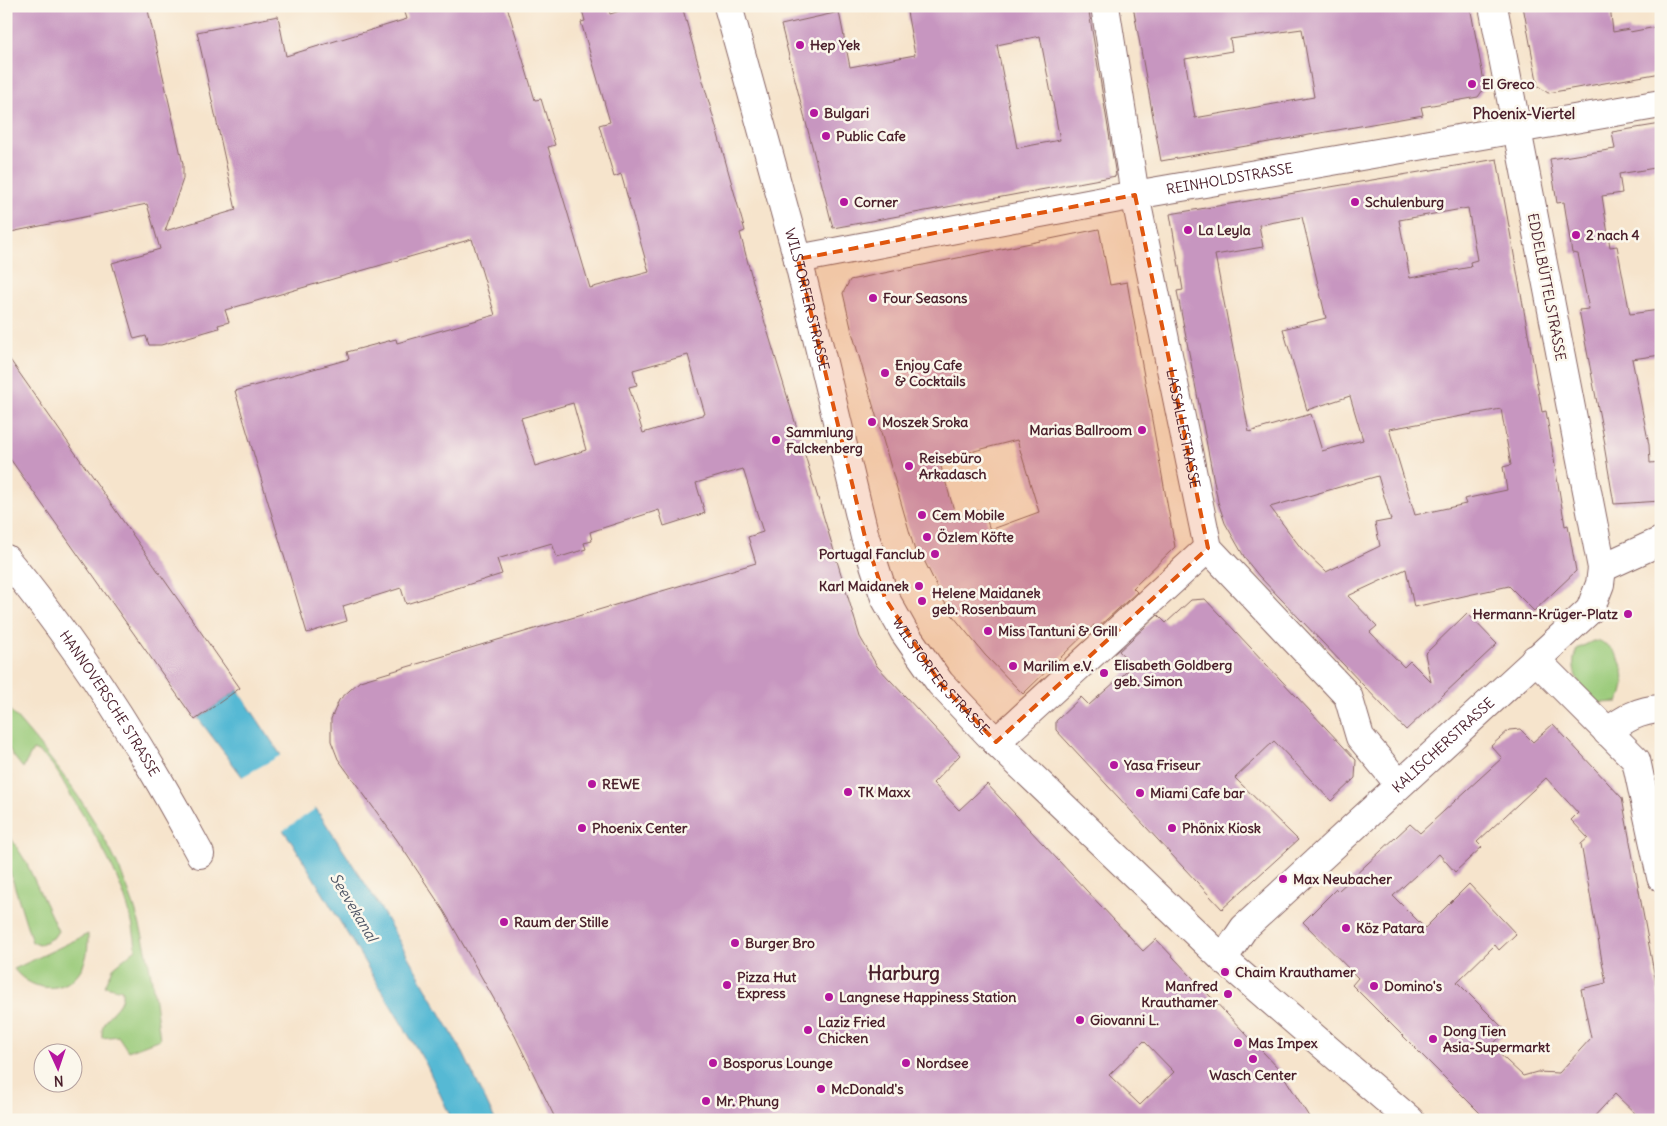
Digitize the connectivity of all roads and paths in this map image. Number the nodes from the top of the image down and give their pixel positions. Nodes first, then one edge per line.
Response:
1 (728, 6) edge
2 (1105, 6) edge
3 (1493, 6) edge
4 (1661, 104) edge
5 (1516, 128) junction
6 (1135, 195) junction
7 (798, 259) junction
8 (1661, 541) edge
9 (1208, 548) junction
10 (6, 559) edge
11 (1602, 568) junction
12 (1535, 659) junction
13 (1661, 709) edge
14 (1607, 732) junction
15 (996, 742) junction
16 (1400, 784) junction
17 (200, 854) dead end
18 (1661, 877) edge
19 (1223, 959) junction
20 (1410, 1120) edge

1 - 7 street, WILSTORFER STRASSE
2 - 6 street, LASSALLESTRASSE
3 - 5 street, EDDELBÜTTELSTRASSE
4 - 5 street, REINHOLDSTRASSE
5 - 6 street, REINHOLDSTRASSE
5 - 11 street, EDDELBÜTTELSTRASSE
6 - 7 street, REINHOLDSTRASSE
6 - 9 street, LASSALLESTRASSE
7 - 15 street, WILSTORFER STRASSE
8 - 11 street
9 - 15 street
9 - 16 street
10 - 17 street, HANNOVERSCHE STRASSE
11 - 12 street, KALISCHERSTRASSE
12 - 14 street
12 - 16 street, KALISCHERSTRASSE
13 - 14 street
14 - 18 street
15 - 19 street, WILSTORFER STRASSE
16 - 19 street, KALISCHERSTRASSE
19 - 20 street, WILSTORFER STRASSE

